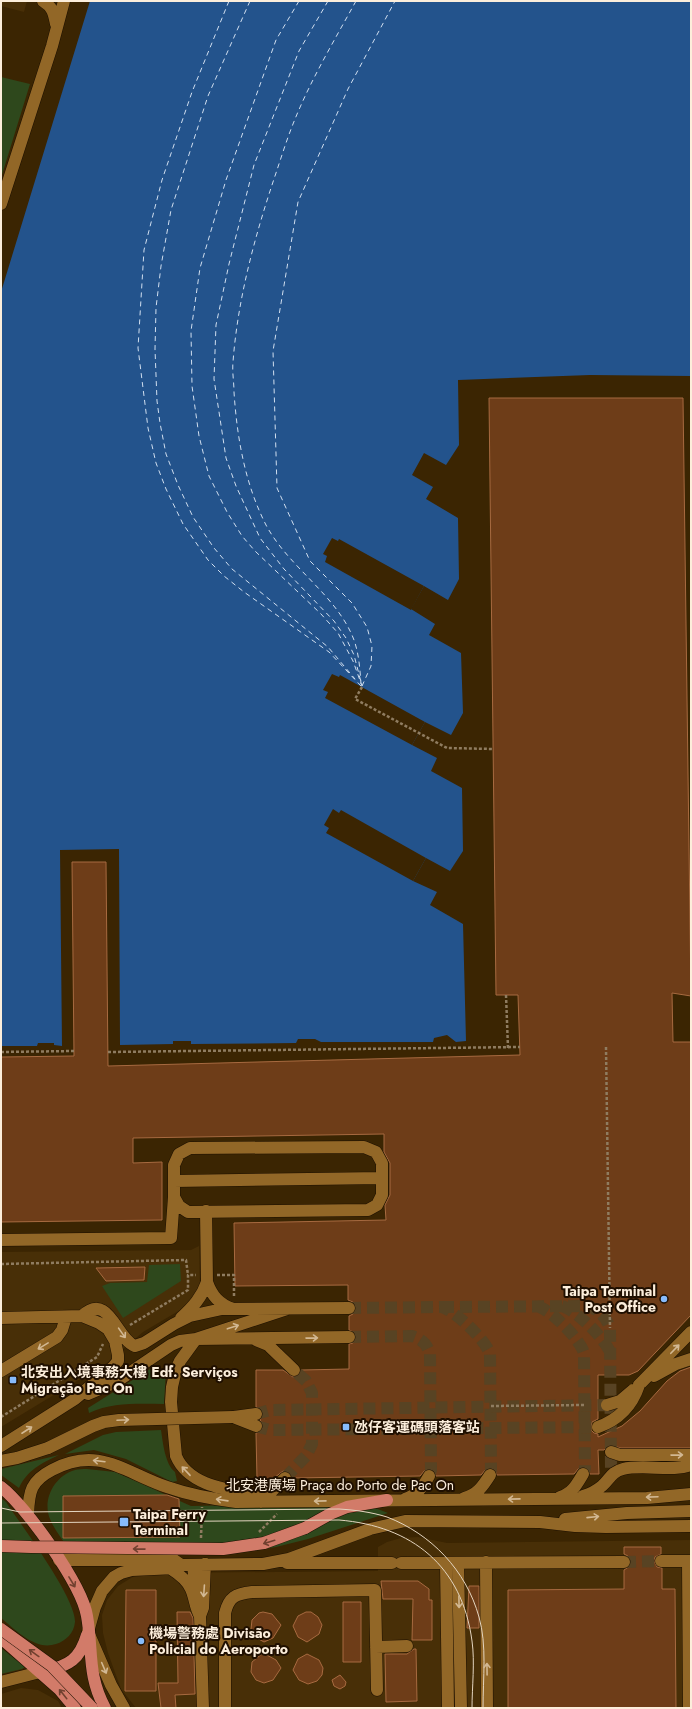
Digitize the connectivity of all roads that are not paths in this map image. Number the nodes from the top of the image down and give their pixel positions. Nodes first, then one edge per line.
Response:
1 (43, 1) edge
2 (64, 1) edge
3 (57, 28) junction
4 (1, 204) edge
5 (382, 1178) junction
6 (174, 1181) junction
7 (174, 1197) junction
8 (206, 1212) junction
9 (1, 1240) edge
10 (207, 1282) junction
11 (348, 1308) tunnel mouth
12 (234, 1309) junction
13 (287, 1309) junction
14 (82, 1316) junction
15 (66, 1317) junction
16 (1, 1318) edge
17 (174, 1324) junction
18 (691, 1332) edge
19 (349, 1337) tunnel mouth
20 (245, 1338) junction
21 (196, 1339) junction
22 (150, 1340) junction
23 (171, 1345) junction
24 (691, 1359) edge
25 (294, 1370) tunnel mouth
26 (1, 1371) edge
27 (640, 1384) junction
28 (75, 1399) junction
29 (607, 1405) tunnel mouth
30 (256, 1414) tunnel mouth
31 (233, 1417) junction
32 (256, 1426) tunnel mouth
33 (598, 1426) tunnel mouth
34 (1, 1446) edge
35 (611, 1452) dead end
36 (691, 1455) edge
37 (1, 1461) edge
38 (691, 1465) edge
39 (583, 1474) tunnel mouth
40 (490, 1475) tunnel mouth
41 (429, 1476) tunnel mouth
42 (285, 1478) tunnel mouth
43 (1, 1487) edge
44 (691, 1494) edge
45 (578, 1498) junction
46 (263, 1499) junction
47 (553, 1499) junction
48 (387, 1500) junction
49 (400, 1500) junction
50 (459, 1500) junction
51 (691, 1511) edge
52 (28, 1514) junction
53 (540, 1522) junction
54 (691, 1526) edge
55 (1, 1546) edge
56 (60, 1560) junction
57 (662, 1561) tunnel mouth
58 (689, 1561) edge
59 (486, 1562) junction
60 (624, 1562) tunnel mouth
61 (446, 1563) junction
62 (458, 1563) junction
63 (263, 1564) junction
64 (188, 1566) junction
65 (191, 1588) junction
66 (200, 1616) junction
67 (1, 1629) edge
68 (88, 1632) junction
69 (1, 1638) edge
70 (407, 1646) dead end
71 (376, 1647) junction
72 (40, 1672) junction
73 (1, 1682) edge
74 (377, 1690) dead end
75 (75, 1708) edge
76 (92, 1708) edge
77 (105, 1708) edge
78 (124, 1708) edge
79 (203, 1708) edge
80 (225, 1708) edge
81 (448, 1708) edge
82 (461, 1708) edge
83 (487, 1708) edge
84 (689, 1708) edge

1 - 3 street
2 - 3 street
3 - 4 street
5 - 6 street
5 - 6 street
5 - 8 street
6 - 7 street
7 - 8 street
7 - 9 street
8 - 10 street
10 - 12 street
10 - 17 street
11 - 13 street
12 - 13 street
12 - 17 street
21 -> 13 street
14 - 15 street
14 -> 22 street
14 - 28 street
15 - 16 street
15 -> 26 street
17 - 22 street
27 -> 18 street
20 -> 19 street
20 - 21 street
20 - 25 street
21 - 23 street
46 -> 21 street
22 - 23 street
23 - 28 street
24 - 27 street
27 - 29 street, bridge
27 - 33 street, bridge
34 -> 28 street
30 - 31 street
31 - 32 street
37 -> 31 street, bridge
35 -> 36 street
38 - 45 street
39 - 47 street
40 - 50 street
41 - 49 street
42 - 46 street
43 - 52 main road
44 -> 45 street, 北安港廣場 Praça do Porto de Pac On
45 - 47 street, 北安港廣場 Praça do Porto de Pac On
48 -> 46 street, 北安港廣場 Praça do Porto de Pac On
46 -> 52 street, 北安港廣場 Praça do Porto de Pac On
47 -> 50 street, 北安港廣場 Praça do Porto de Pac On
48 - 49 street, 北安港廣場 Praça do Porto de Pac On
48 -> 55 main road, bridge
49 - 50 street, 北安港廣場 Praça do Porto de Pac On
53 -> 51 street
52 - 56 main road
53 - 54 street
53 - 63 street
56 - 64 street
56 -> 68 main road
57 - 58 street
58 - 84 street
59 - 60 street
59 - 62 street
83 -> 59 street
61 - 62 street
61 - 63 street
61 - 81 street
62 -> 82 street
63 - 64 street
64 - 65 street
64 - 65 street
64 -> 66 street
64 - 68 street
65 - 66 street
66 - 79 street
76 -> 67 main road, bridge
68 - 72 main road
68 - 77 main road
68 -> 78 street
69 - 72 main road
70 - 71 street
71 - 74 street
71 - 80 street
72 - 73 street
75 -> 72 main road

